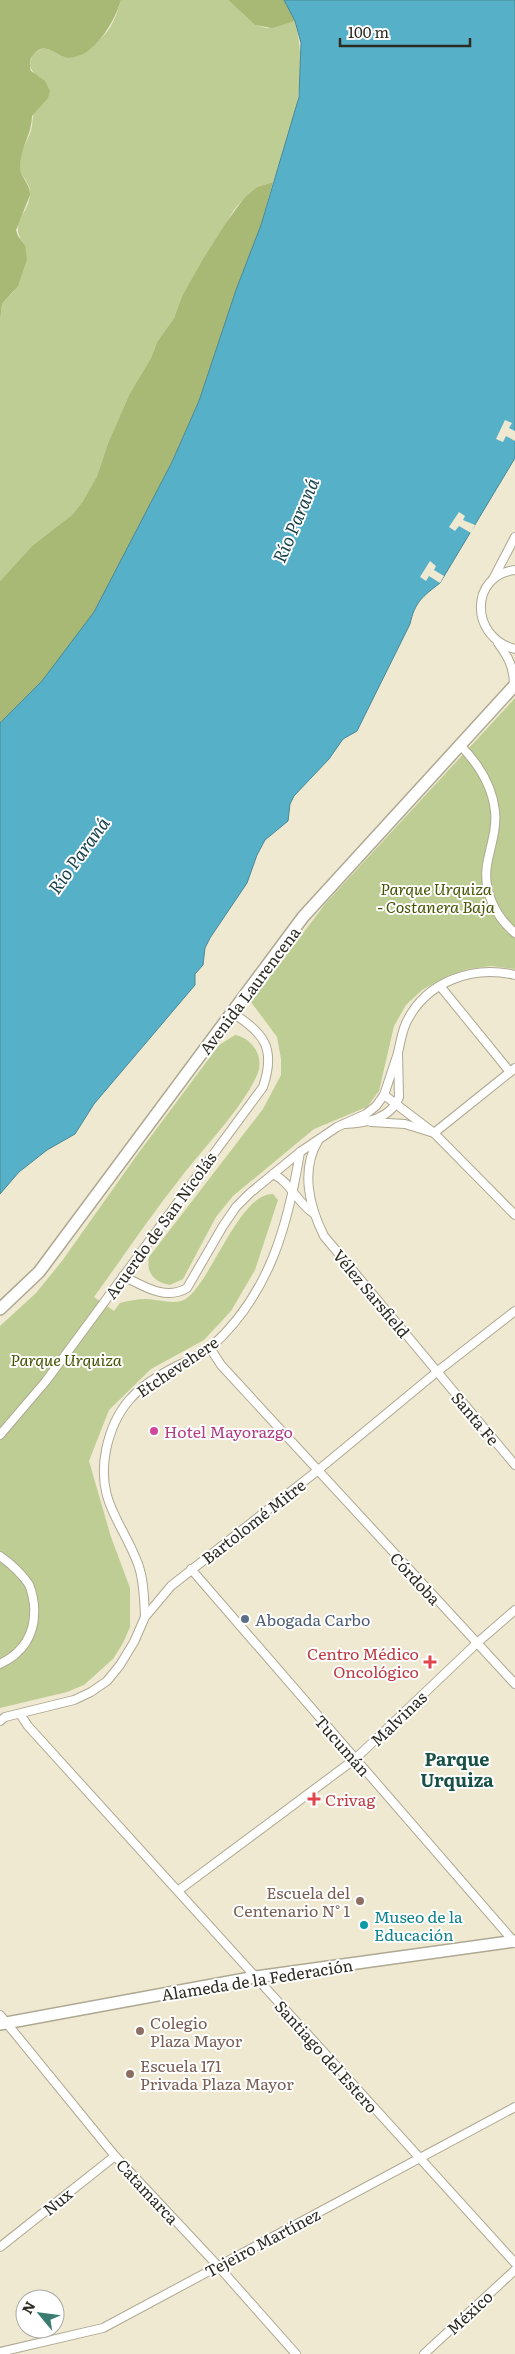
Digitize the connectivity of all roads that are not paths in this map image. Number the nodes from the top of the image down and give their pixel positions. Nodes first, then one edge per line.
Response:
1 (515, 537) edge
2 (515, 570) edge
3 (491, 582) junction
4 (495, 640) junction
5 (515, 649) edge
6 (514, 686) edge
7 (459, 744) junction
8 (515, 933) edge
9 (515, 975) edge
10 (440, 986) junction
11 (232, 1012) junction
12 (398, 1052) junction
13 (512, 1070) edge
14 (384, 1095) junction
15 (396, 1104) junction
16 (366, 1122) junction
17 (345, 1124) junction
18 (434, 1133) junction
19 (319, 1140) junction
20 (300, 1152) junction
21 (273, 1174) junction
22 (293, 1194) junction
23 (313, 1212) junction
24 (515, 1215) edge
25 (123, 1276) junction
26 (0, 1309) edge
27 (515, 1311) edge
28 (210, 1348) junction
29 (438, 1371) junction
30 (0, 1435) edge
31 (515, 1464) edge
32 (317, 1471) junction
33 (0, 1556) edge
34 (191, 1569) junction
35 (515, 1610) edge
36 (145, 1617) junction
37 (477, 1643) junction
38 (0, 1664) edge
39 (515, 1684) edge
40 (20, 1714) junction
41 (2, 1719) edge
42 (355, 1759) junction
43 (179, 1890) junction
44 (514, 1942) edge
45 (256, 1977) junction
46 (3, 2020) edge
47 (515, 2107) edge
48 (115, 2156) junction
49 (420, 2157) junction
50 (0, 2248) edge
51 (515, 2263) edge
52 (218, 2266) junction
53 (515, 2270) edge
54 (0, 2352) edge
55 (296, 2354) edge
56 (424, 2354) edge

1 - 3 street
2 - 3 street
3 - 4 street
4 - 5 street
4 - 6 street
6 - 7 street, Avenida Laurencena
7 - 8 street
7 - 11 street, Avenida Laurencena
9 - 10 street
10 - 12 street
10 - 13 street
11 - 25 street, Acuerdo de San Nicolás
11 - 26 street, Avenida Laurencena
12 - 14 street
12 - 15 street
13 - 18 street
14 - 15 street
14 - 17 street
15 - 16 street
15 - 18 street
16 - 17 street
16 - 18 street
17 - 19 street
18 - 24 street
19 - 20 street
19 - 23 street, Vélez Sarsfield
20 - 21 street
20 - 22 street, Etchevehere
21 - 22 street, Vélez Sarsfield
21 - 25 street
22 - 23 street, Vélez Sarsfield
22 - 28 street, Etchevehere
23 - 29 street, Vélez Sarsfield
25 - 30 street, Acuerdo de San Nicolás
27 - 29 street, Bartolomé Mitre
28 - 32 street, Córdoba
28 - 36 street, Etchevehere
29 - 31 street, Santa Fe
29 - 32 street, Bartolomé Mitre
32 - 34 street, Bartolomé Mitre
32 - 37 street, Córdoba
33 - 38 street
34 - 36 street, Bartolomé Mitre
34 - 42 street, Tucumán
35 - 37 street, Malvinas
36 - 40 street, Bartolomé Mitre
37 - 39 street, Córdoba
37 - 42 street, Malvinas
40 - 41 street, Bartolomé Mitre
40 - 43 street, Santiago del Estero
42 - 43 street, Malvinas
42 - 44 street, Tucumán
43 - 45 street, Santiago del Estero
44 - 45 street, Alameda de la Federación
45 - 46 street, Alameda de la Federación
45 - 49 street, Santiago del Estero
46 - 48 street, Catamarca
47 - 49 street, Tejeiro Martínez
48 - 50 street, Nux
48 - 52 street, Catamarca
49 - 51 street, Santiago del Estero
49 - 52 street, Tejeiro Martínez
52 - 54 street, Tejeiro Martínez
52 - 55 street, Catamarca
53 - 56 street, México

